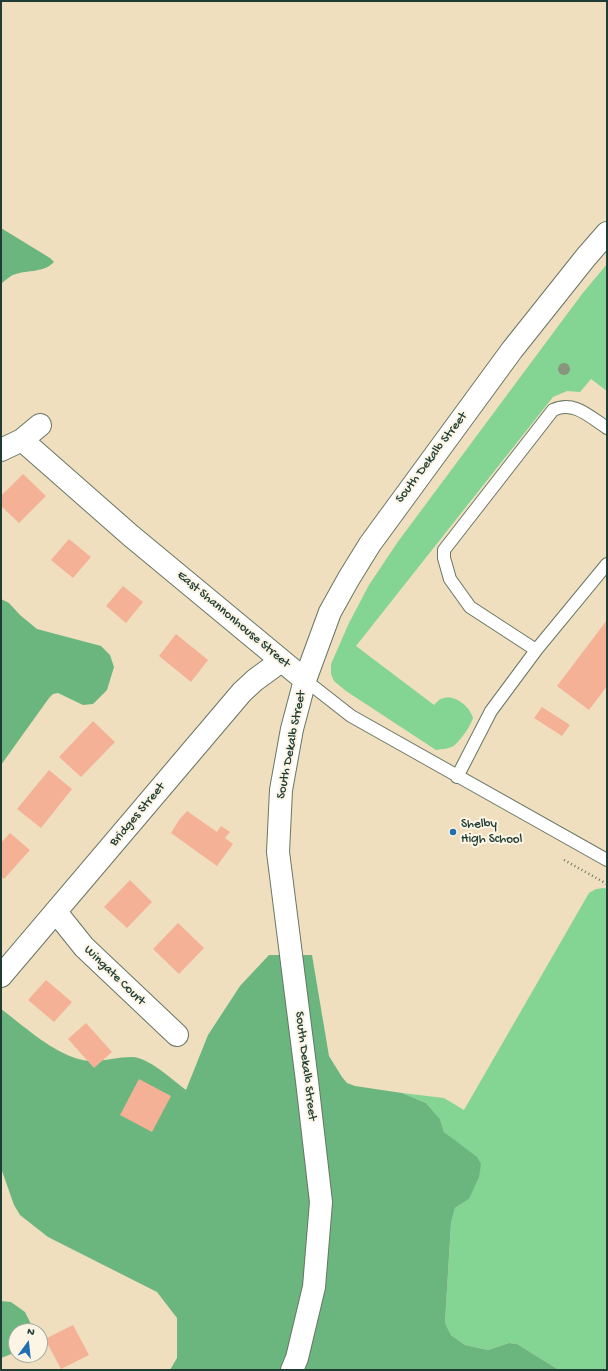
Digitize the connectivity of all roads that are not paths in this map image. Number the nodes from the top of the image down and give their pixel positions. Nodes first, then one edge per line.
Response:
1 (607, 233) edge
2 (40, 425) dead end
3 (607, 428) edge
4 (22, 440) junction
5 (1, 450) edge
6 (607, 564) edge
7 (536, 650) junction
8 (282, 661) junction
9 (306, 680) junction
10 (458, 777) junction
11 (607, 860) edge
12 (56, 912) junction
13 (1, 976) edge
14 (177, 1035) dead end
15 (292, 1370) edge

1 - 9 main road, South Dekalb Street
2 - 4 main road
3 - 7 lane
4 - 5 main road
4 - 8 main road, East Shannonhouse Street
6 - 7 lane
7 - 10 lane
8 - 9 main road, East Shannonhouse Street
8 - 12 main road, Bridges Street
9 - 10 lane, East Shannonhouse Street
9 - 15 main road, South Dekalb Street
10 - 11 lane, East Shannonhouse Street
12 - 13 main road, Bridges Street
12 - 14 main road, Wingate Court

